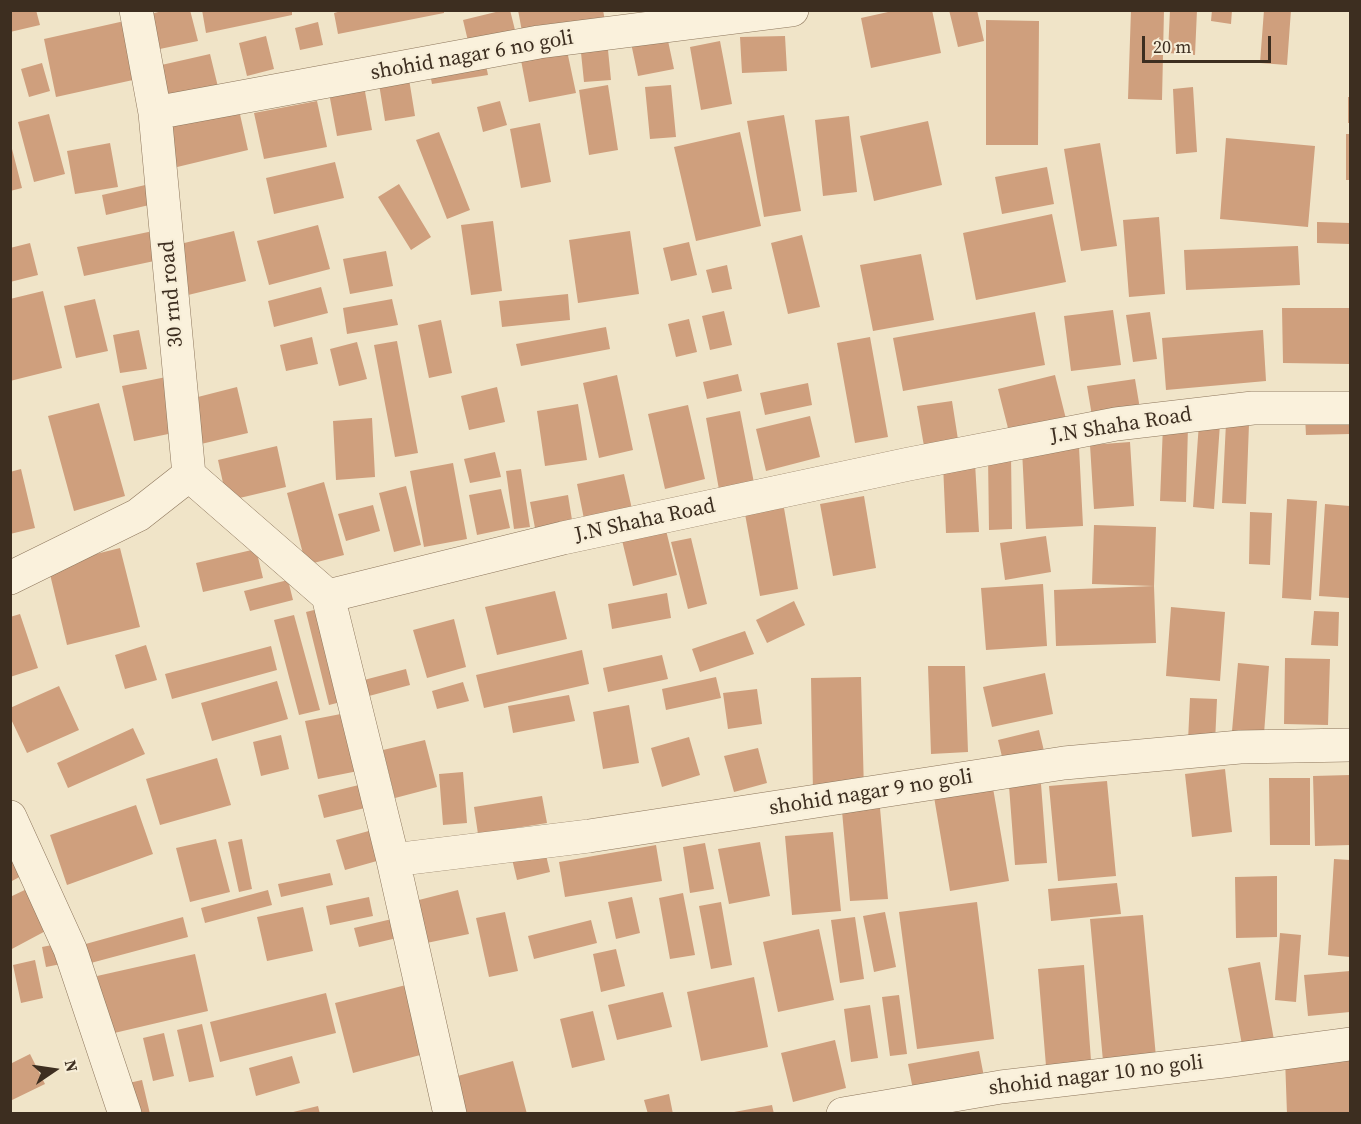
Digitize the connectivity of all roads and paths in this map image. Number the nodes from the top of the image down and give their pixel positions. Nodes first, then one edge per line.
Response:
1 (136, 10) edge
2 (792, 10) edge
3 (155, 113) junction
4 (1350, 408) edge
5 (189, 475) junction
6 (10, 578) edge
7 (328, 596) junction
8 (1350, 745) edge
9 (10, 817) edge
10 (393, 860) junction
11 (1350, 1044) edge
12 (125, 1113) edge
13 (450, 1113) edge
14 (843, 1113) edge

1 - 3 street, 30 rnd road
2 - 3 street, shohid nagar 6 no goli
3 - 5 street, 30 rnd road
4 - 7 street, J.N Shaha Road
5 - 6 street
5 - 7 street
7 - 10 street
8 - 10 street, shohid nagar 9 no goli
9 - 12 street
10 - 13 street
11 - 14 street, shohid nagar 10 no goli

